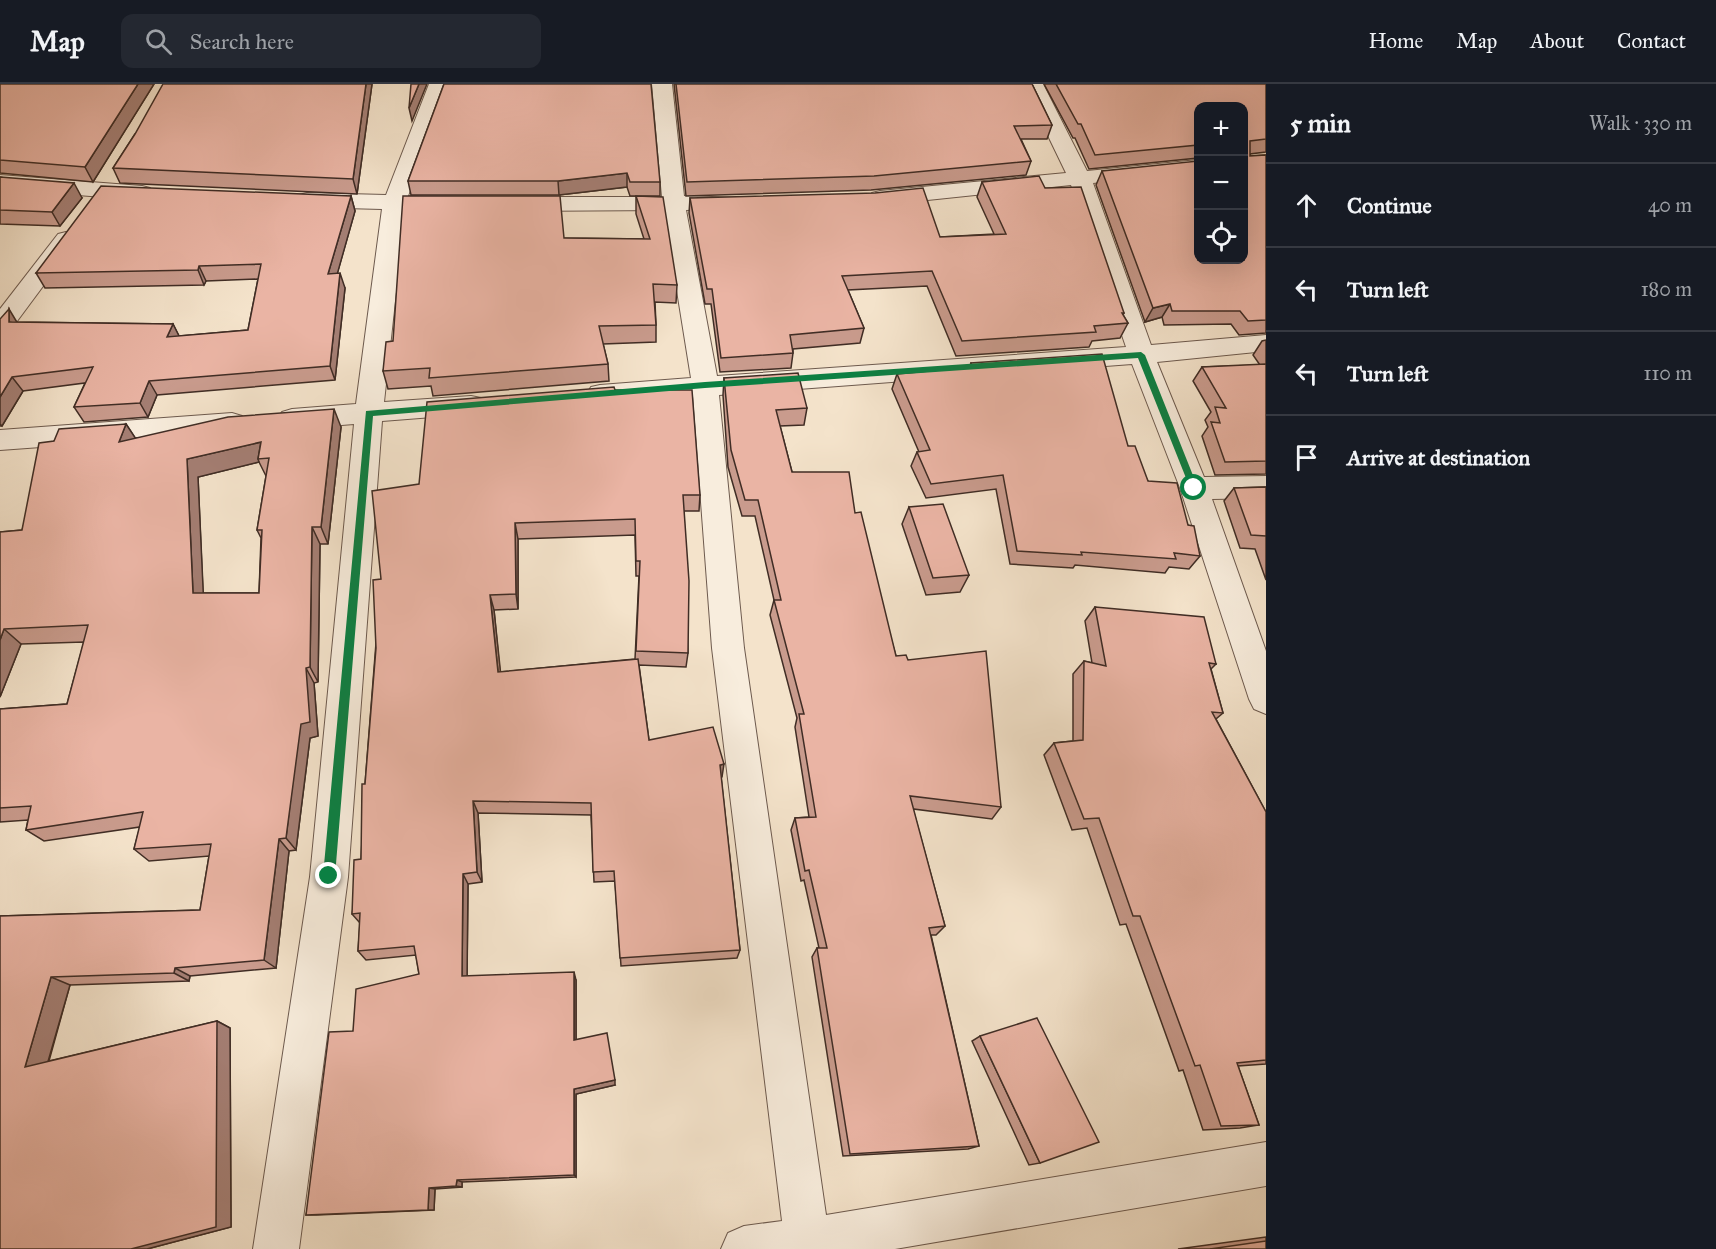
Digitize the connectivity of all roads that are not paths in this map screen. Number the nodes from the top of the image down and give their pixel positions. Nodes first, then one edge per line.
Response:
1 (439, 84) edge
2 (662, 84) edge
3 (1033, 84) edge
4 (1194, 166) edge
5 (1079, 176) junction
6 (0, 182) edge
7 (107, 182) junction
8 (160, 194) edge
9 (288, 199) edge
10 (859, 199) edge
11 (755, 202) edge
12 (393, 204) junction
13 (464, 204) edge
14 (499, 204) edge
15 (674, 205) junction
16 (0, 326) edge
17 (1266, 343) edge
18 (1141, 355) junction
19 (705, 385) junction
20 (578, 396) edge
21 (497, 402) edge
22 (369, 413) junction
23 (0, 440) edge
24 (1266, 487) edge
25 (1194, 488) junction
26 (1266, 699) edge
27 (1266, 1164) edge
28 (808, 1245) edge
29 (276, 1249) edge
30 (744, 1249) edge

1 - 12 street
2 - 15 street
3 - 5 street
4 - 5 street
5 - 10 street
5 - 18 street
6 - 7 street
7 - 8 street
7 - 16 street
9 - 12 street
11 - 15 street
12 - 13 street
12 - 22 street
14 - 15 street
15 - 19 street
17 - 18 street
18 - 19 street
18 - 25 street
19 - 20 street
19 - 28 street
21 - 22 street
22 - 23 street
22 - 29 street
24 - 25 street
25 - 26 street
27 - 28 street
28 - 30 street

